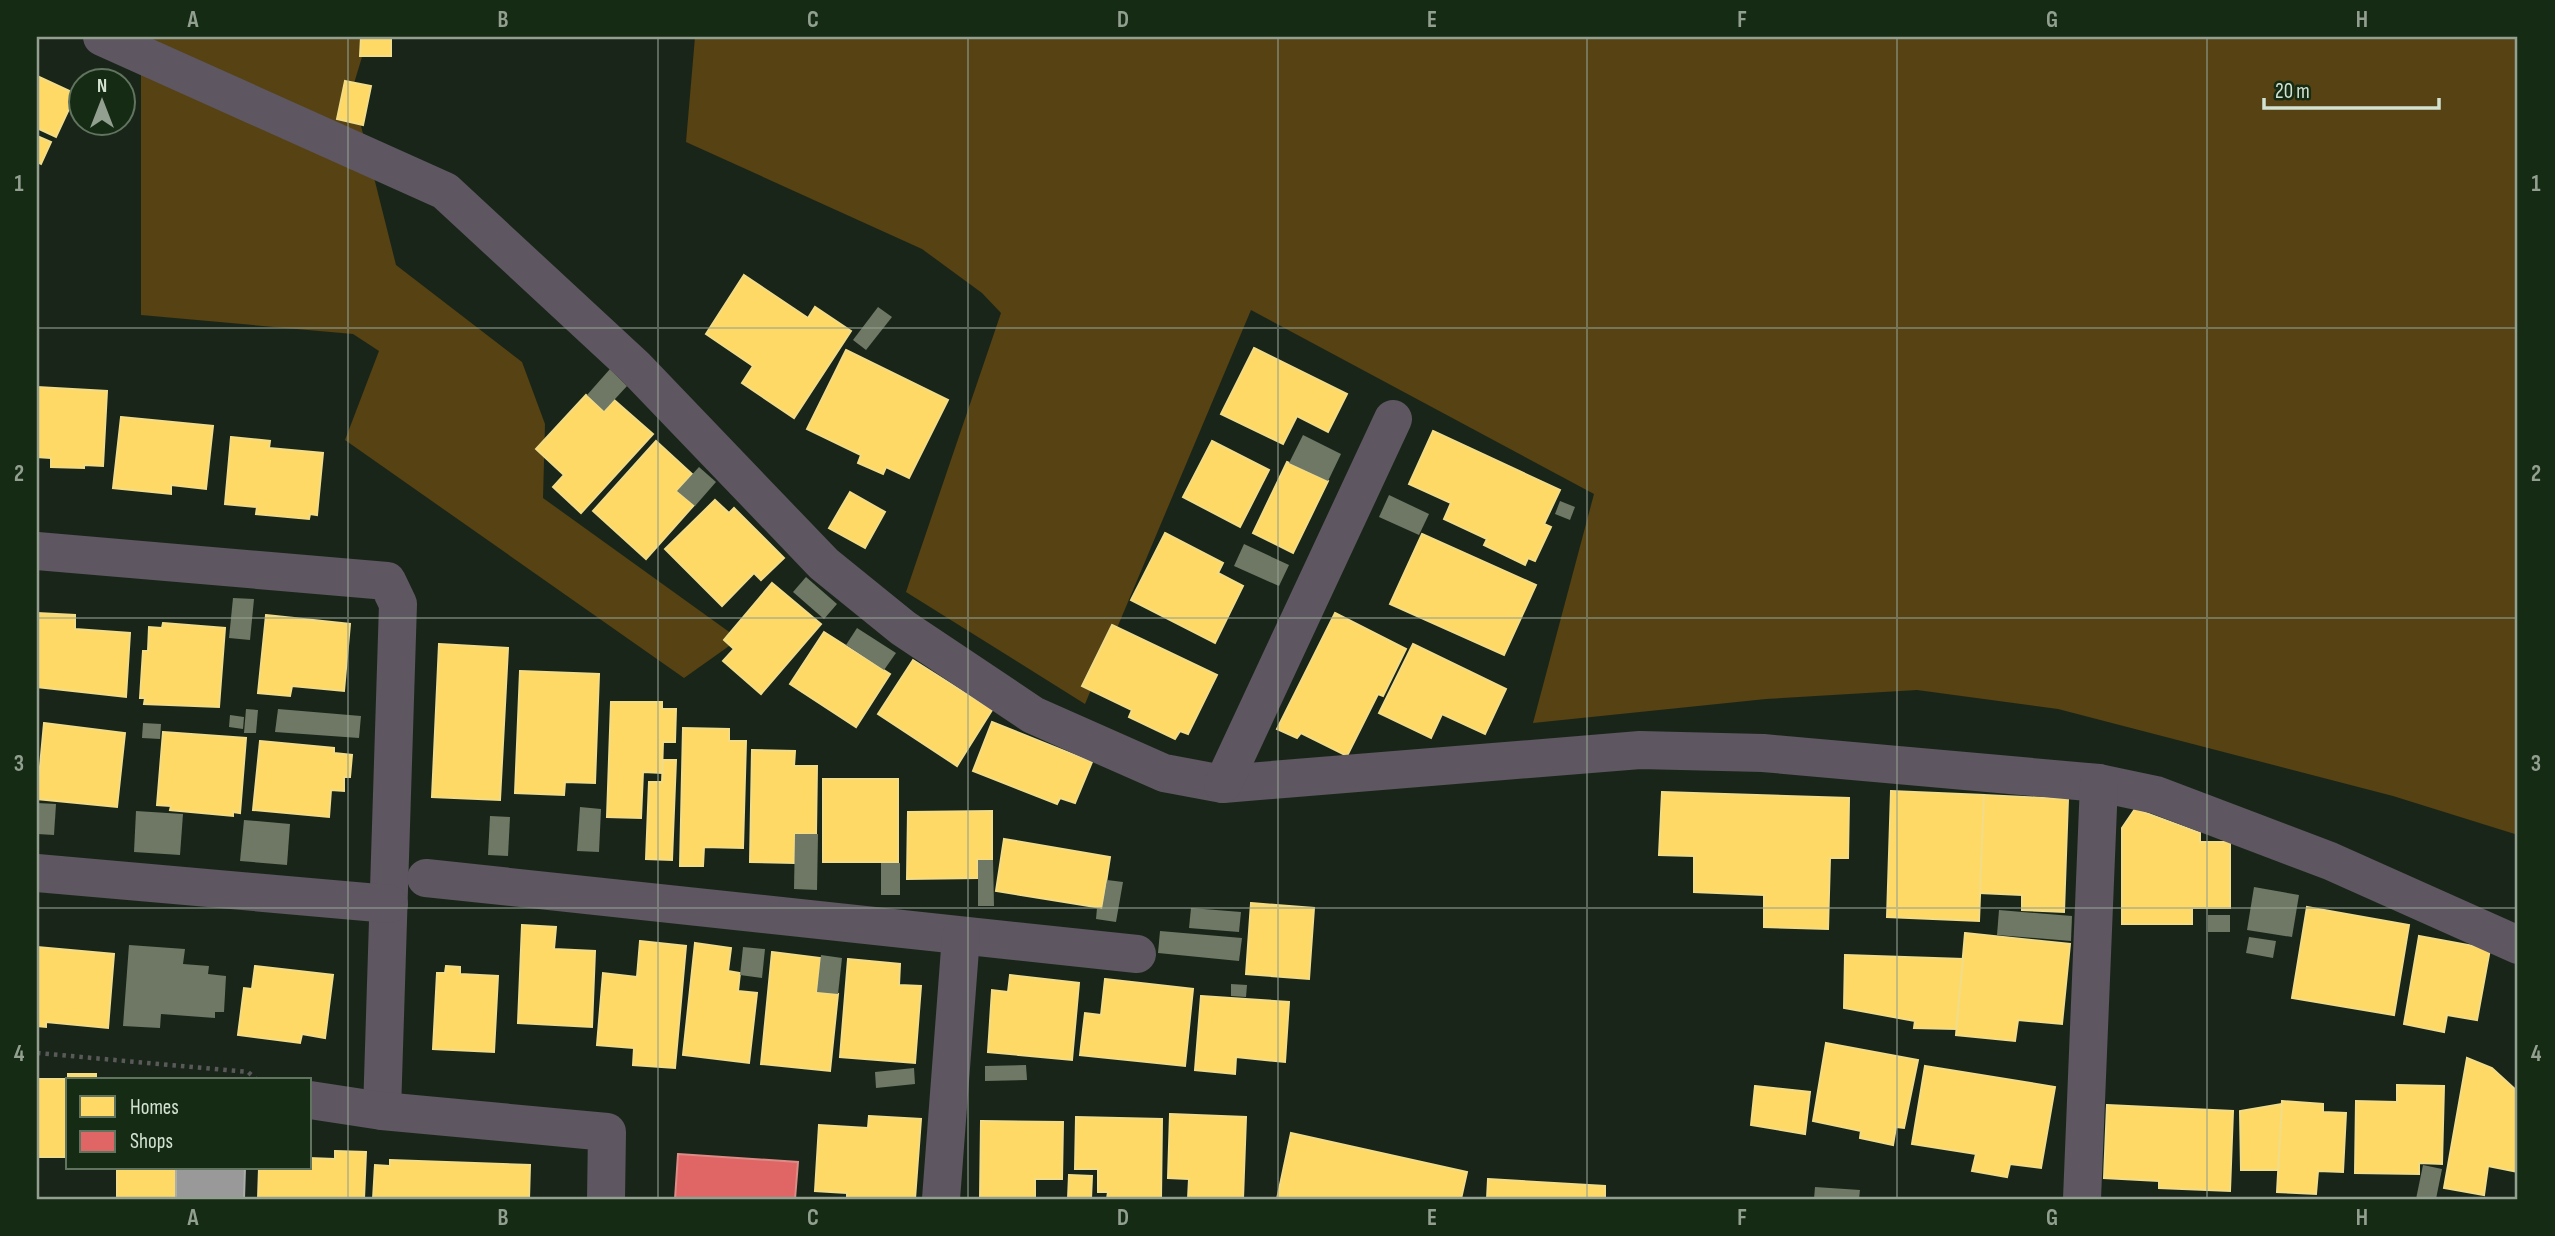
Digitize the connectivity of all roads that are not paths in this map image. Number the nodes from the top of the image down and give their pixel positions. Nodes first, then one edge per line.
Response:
1 (102, 37) edge
2 (1394, 419) dead end
3 (37, 551) edge
4 (2099, 783) junction
5 (1223, 784) junction
6 (37, 873) edge
7 (426, 878) dead end
8 (389, 904) junction
9 (961, 936) junction
10 (2518, 945) edge
11 (1137, 954) dead end
12 (312, 1100) edge
13 (382, 1111) junction
14 (606, 1199) edge
15 (941, 1199) edge
16 (2082, 1199) edge

1 - 5 street
2 - 5 street
3 - 8 street
4 - 5 street
4 - 10 street
4 - 16 street
6 - 8 street
7 - 9 street
8 - 13 street
9 - 11 street
9 - 15 street
12 - 13 street
13 - 14 street

